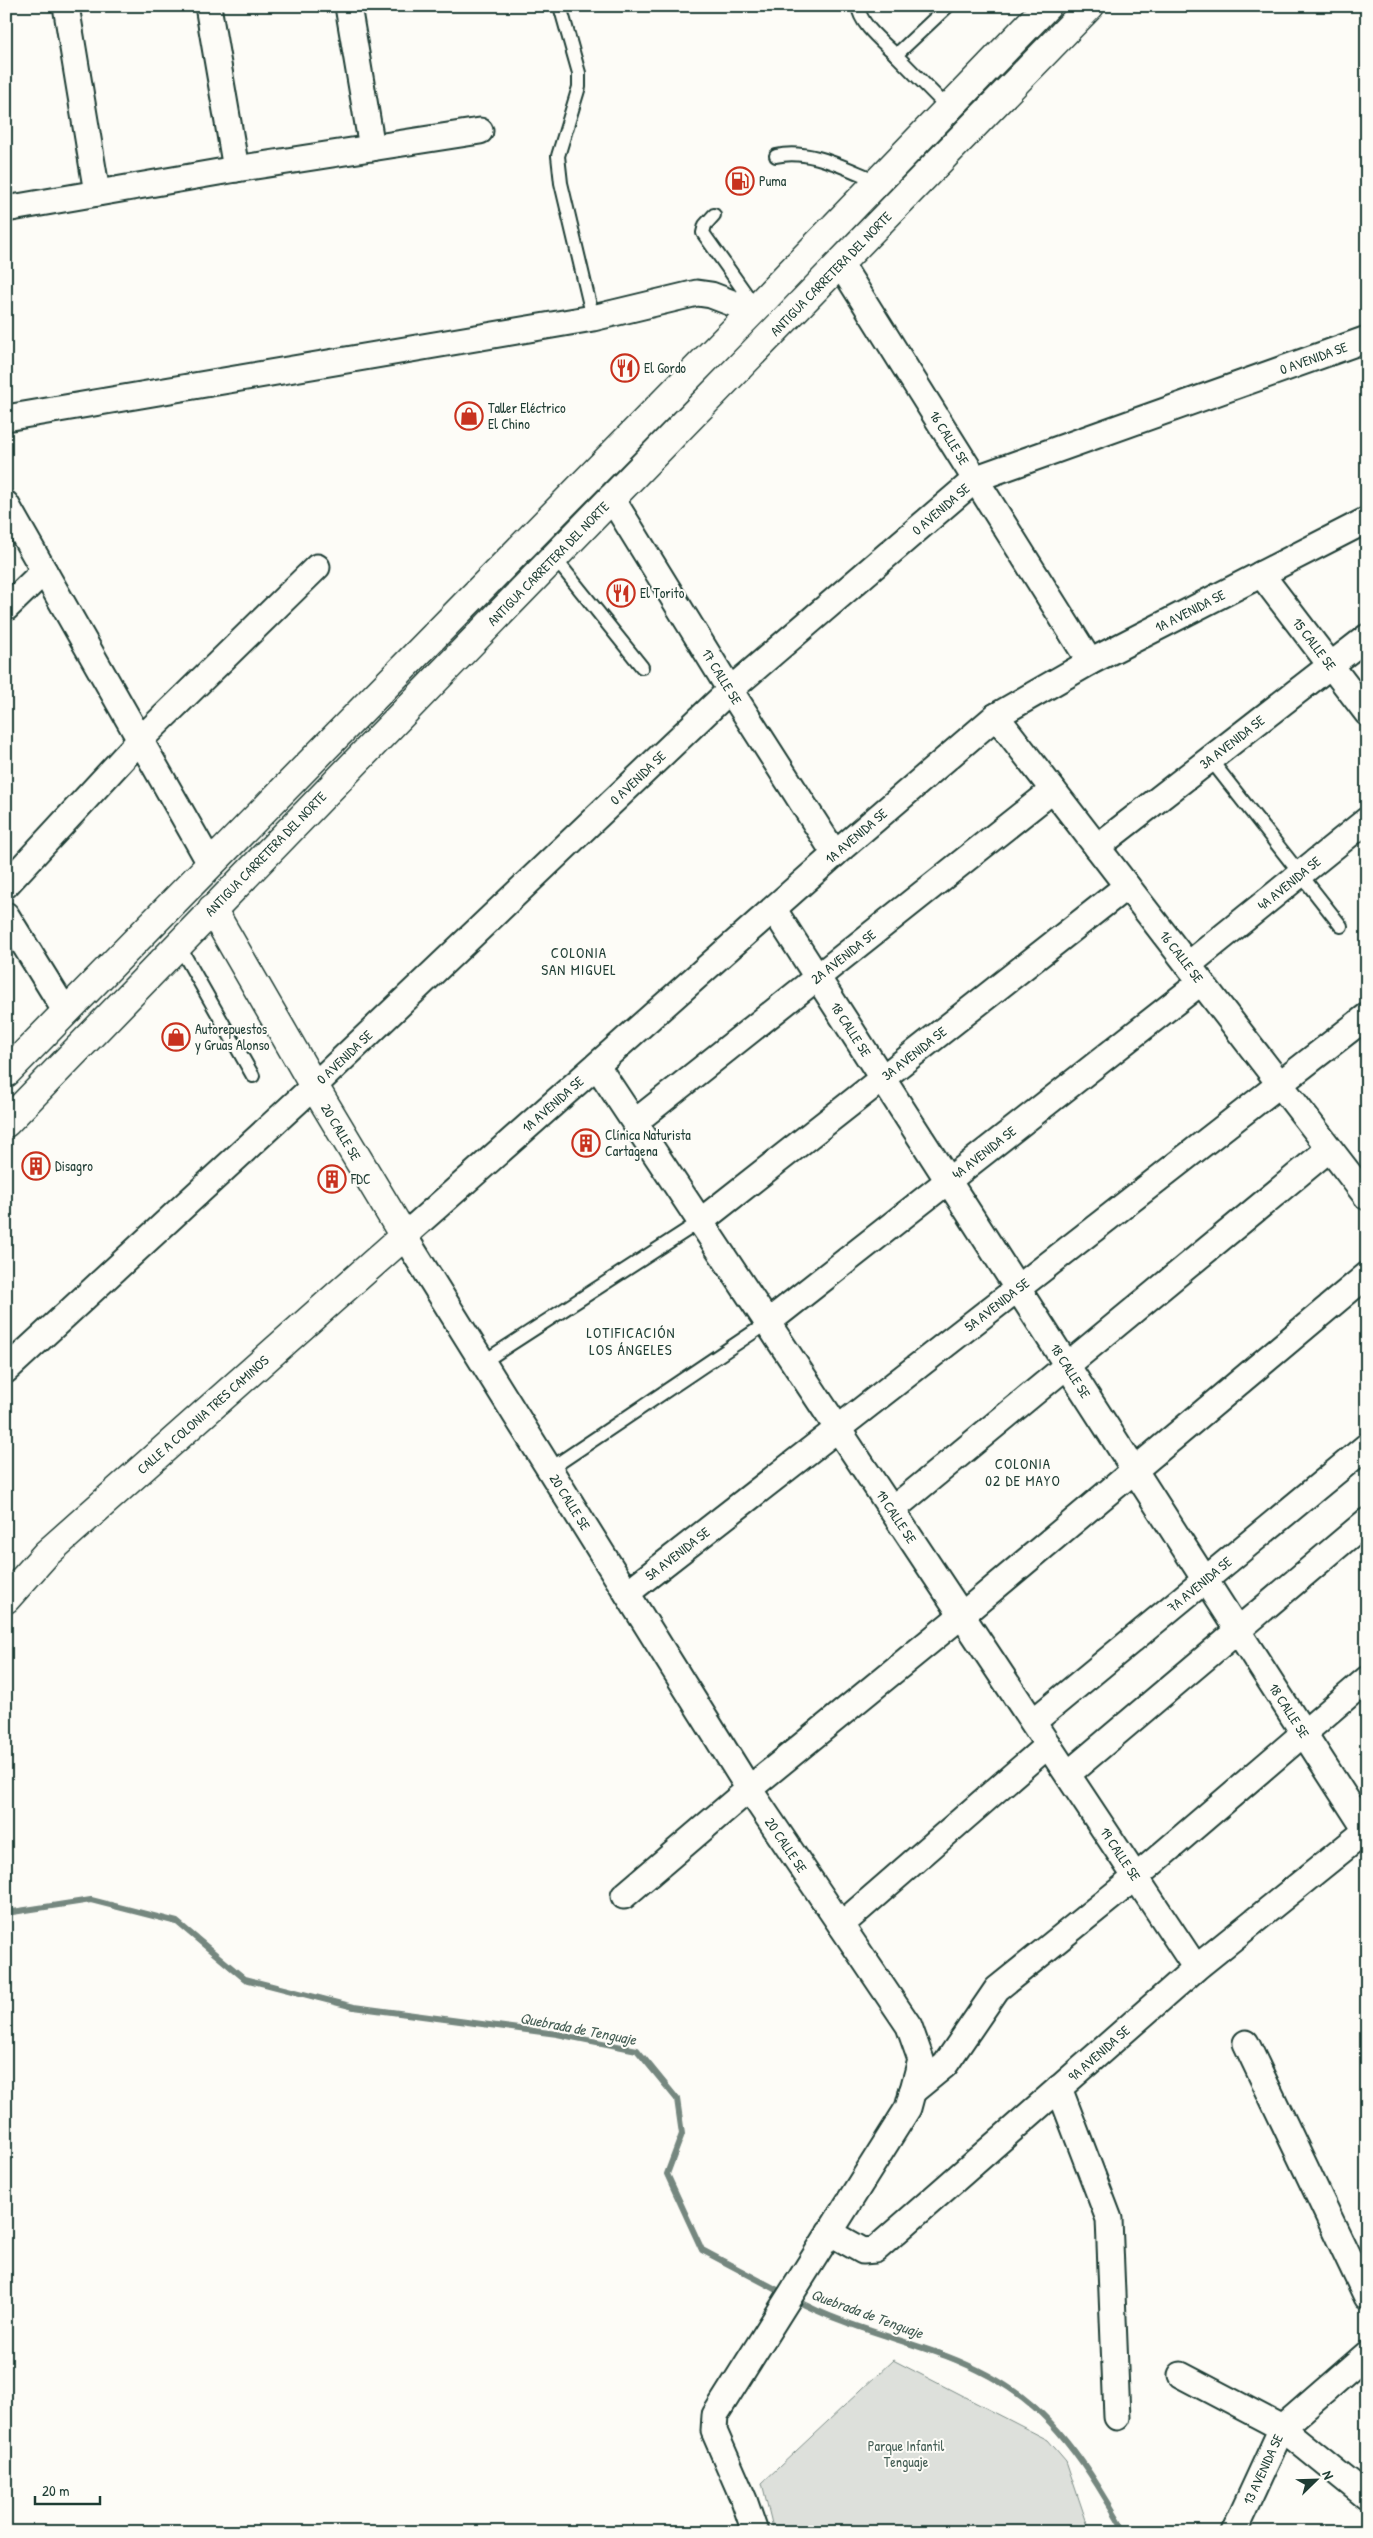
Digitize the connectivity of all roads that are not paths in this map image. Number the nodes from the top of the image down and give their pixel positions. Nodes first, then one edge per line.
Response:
1 (66, 6) edge
2 (208, 6) edge
3 (348, 6) edge
4 (560, 6) edge
5 (858, 6) edge
6 (948, 6) edge
7 (1047, 6) edge
8 (1090, 6) edge
9 (896, 55) junction
10 (948, 108) junction
11 (480, 131) dead end
12 (372, 148) junction
13 (776, 156) dead end
14 (236, 169) junction
15 (878, 181) junction
16 (97, 193) junction
17 (6, 209) edge
18 (714, 215) dead end
19 (841, 264) junction
20 (754, 310) junction
21 (593, 318) junction
22 (1367, 339) edge
23 (6, 418) edge
24 (977, 478) junction
25 (611, 497) junction
26 (6, 504) edge
27 (1367, 520) edge
28 (553, 556) junction
29 (317, 567) dead end
30 (44, 571) junction
31 (1261, 574) junction
32 (6, 608) edge
33 (1367, 637) edge
34 (1090, 662) junction
35 (1330, 665) junction
36 (642, 667) dead end
37 (730, 690) junction
38 (1367, 713) edge
39 (996, 716) junction
40 (140, 740) junction
41 (1210, 759) junction
42 (1053, 790) junction
43 (1367, 820) edge
44 (1097, 847) junction
45 (835, 854) junction
46 (210, 863) junction
47 (1301, 874) junction
48 (6, 886) edge
49 (1127, 886) junction
50 (212, 909) junction
51 (774, 910) junction
52 (6, 915) edge
53 (1341, 926) dead end
54 (178, 944) junction
55 (1194, 973) junction
56 (818, 978) junction
57 (66, 1012) junction
58 (1367, 1016) edge
59 (597, 1066) junction
60 (6, 1073) edge
61 (253, 1076) dead end
62 (883, 1080) junction
63 (1280, 1084) junction
64 (314, 1086) junction
65 (635, 1122) junction
66 (6, 1123) edge
67 (1330, 1149) junction
68 (948, 1180) junction
69 (1367, 1197) edge
70 (701, 1221) junction
71 (404, 1236) junction
72 (1367, 1275) edge
73 (1018, 1289) junction
74 (767, 1323) junction
75 (483, 1362) junction
76 (1067, 1366) junction
77 (6, 1370) edge
78 (838, 1429) junction
79 (1367, 1446) edge
80 (550, 1469) junction
81 (1134, 1470) junction
82 (892, 1510) junction
83 (1367, 1521) edge
84 (1205, 1580) junction
85 (627, 1593) junction
86 (6, 1599) edge
87 (962, 1615) junction
88 (1237, 1629) junction
89 (1367, 1679) edge
90 (1033, 1722) junction
91 (1303, 1732) junction
92 (1048, 1745) junction
93 (1068, 1774) junction
94 (749, 1789) junction
95 (1366, 1830) edge
96 (1136, 1877) junction
97 (624, 1896) dead end
98 (841, 1925) junction
99 (1196, 1968) junction
100 (1246, 2043) dead end
101 (1059, 2088) junction
102 (912, 2092) junction
103 (829, 2232) junction
104 (1367, 2297) edge
105 (1367, 2354) edge
106 (1181, 2375) dead end
107 (1117, 2417) dead end
108 (1282, 2428) junction
109 (1367, 2497) edge
110 (754, 2532) edge
111 (1234, 2532) edge

1 - 16 street
2 - 14 street
3 - 12 street
4 - 21 lane
5 - 9 lane
6 - 9 lane
7 - 10 main road, ANTIGUA CARRETERA DEL NORTE
8 - 19 main road, ANTIGUA CARRETERA DEL NORTE
9 - 10 lane
10 - 15 main road, ANTIGUA CARRETERA DEL NORTE
11 - 12 street
12 - 14 street
13 - 15 lane
14 - 16 street
15 - 20 main road, ANTIGUA CARRETERA DEL NORTE
16 - 17 street
18 - 20 lane
19 - 24 street, 16 CALLE SE
19 - 25 main road, ANTIGUA CARRETERA DEL NORTE
20 - 21 street
20 - 46 main road, ANTIGUA CARRETERA DEL NORTE
21 - 23 street
22 - 24 street, 0 AVENIDA SE
24 - 34 street, 16 CALLE SE
24 - 37 street, 0 AVENIDA SE
25 - 28 main road, ANTIGUA CARRETERA DEL NORTE
25 - 37 street, 17 CALLE SE
26 - 30 street
27 - 31 street, 1A AVENIDA SE
28 - 36 lane
28 - 50 main road, ANTIGUA CARRETERA DEL NORTE
29 - 40 street
30 - 32 street
30 - 40 street
31 - 34 street, 1A AVENIDA SE
31 - 35 street, 15 CALLE SE
33 - 35 street, 3A AVENIDA SE
34 - 39 street, 1A AVENIDA SE
35 - 38 street, 15 CALLE SE
35 - 41 street, 3A AVENIDA SE
37 - 45 street, 17 CALLE SE
37 - 64 street, 0 AVENIDA SE
39 - 42 street, 16 CALLE SE
39 - 45 street, 1A AVENIDA SE
40 - 46 street
40 - 48 street
41 - 44 street, 3A AVENIDA SE
41 - 47 lane
42 - 44 street, 16 CALLE SE
42 - 56 street, 2A AVENIDA SE
43 - 47 street, 4A AVENIDA SE
44 - 49 street, 16 CALLE SE
45 - 51 street, 1A AVENIDA SE
46 - 57 main road, ANTIGUA CARRETERA DEL NORTE
47 - 53 lane
47 - 55 street, 4A AVENIDA SE
49 - 55 street, 16 CALLE SE
49 - 62 street, 3A AVENIDA SE
50 - 54 main road, ANTIGUA CARRETERA DEL NORTE
50 - 64 main road, 20 CALLE SE
51 - 56 street, 18 CALLE SE
51 - 59 street, 1A AVENIDA SE
52 - 57 street
54 - 61 lane
54 - 66 main road, ANTIGUA CARRETERA DEL NORTE
55 - 63 street, 16 CALLE SE
55 - 68 street, 4A AVENIDA SE
56 - 62 street, 18 CALLE SE
56 - 65 street, 2A AVENIDA SE
57 - 60 main road, ANTIGUA CARRETERA DEL NORTE
58 - 63 street, 5A AVENIDA SE
59 - 65 street, 19 CALLE SE
59 - 71 street, 1A AVENIDA SE
62 - 68 street, 18 CALLE SE
62 - 70 street, 3A AVENIDA SE
63 - 67 street, 16 CALLE SE
63 - 73 street, 5A AVENIDA SE
64 - 71 main road, 20 CALLE SE
64 - 77 street, 0 AVENIDA SE
65 - 70 street, 19 CALLE SE
67 - 69 street, 16 CALLE SE
67 - 76 street
68 - 73 street, 18 CALLE SE
68 - 74 street, 4A AVENIDA SE
70 - 74 street, 19 CALLE SE
70 - 75 lane
71 - 75 street, 20 CALLE SE
71 - 86 main road, CALLE A COLONIA TRES CAMINOS
72 - 81 street
73 - 76 street, 18 CALLE SE
73 - 78 street, 5A AVENIDA SE
74 - 78 street, 19 CALLE SE
74 - 80 lane
75 - 80 street, 20 CALLE SE
76 - 81 street, 18 CALLE SE
76 - 82 street
78 - 82 street, 19 CALLE SE
78 - 85 street, 5A AVENIDA SE
79 - 84 street, 7A AVENIDA SE
80 - 85 street, 20 CALLE SE
81 - 84 street, 18 CALLE SE
81 - 87 street
82 - 87 street, 19 CALLE SE
83 - 88 street
84 - 88 street, 18 CALLE SE
84 - 90 street, 7A AVENIDA SE
85 - 94 street, 20 CALLE SE
87 - 90 street, 19 CALLE SE
87 - 94 street
88 - 91 street, 18 CALLE SE
88 - 93 street
89 - 91 street
90 - 92 street, 19 CALLE SE
91 - 95 street, 18 CALLE SE
91 - 96 street
92 - 93 street, 19 CALLE SE
92 - 98 street
93 - 96 street, 19 CALLE SE
94 - 97 street
94 - 98 street, 20 CALLE SE
95 - 99 street, 9A AVENIDA SE
96 - 99 street, 19 CALLE SE
96 - 102 street
98 - 102 street, 20 CALLE SE
99 - 101 street, 9A AVENIDA SE
100 - 104 street
101 - 103 street, 9A AVENIDA SE
101 - 107 street
102 - 103 street, 20 CALLE SE
103 - 110 street, 20 CALLE SE
105 - 108 street, 13 AVENIDA SE
106 - 108 street
108 - 109 street
108 - 111 street, 13 AVENIDA SE

